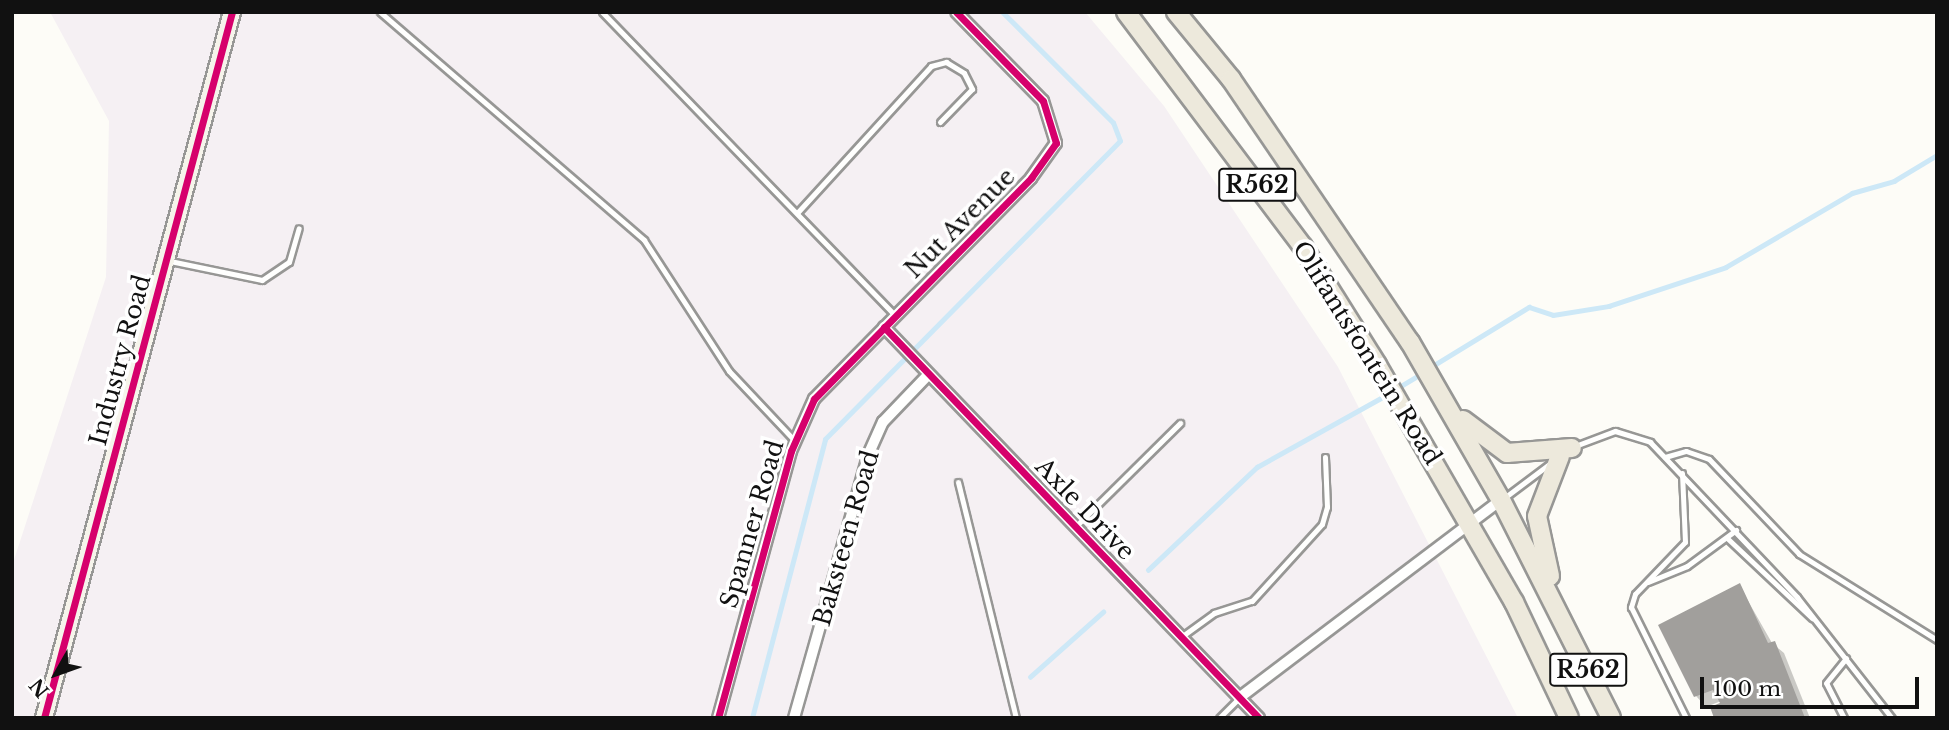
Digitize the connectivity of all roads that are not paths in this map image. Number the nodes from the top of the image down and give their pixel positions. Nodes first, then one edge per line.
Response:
1 (232, 12) edge
2 (380, 12) edge
3 (603, 12) edge
4 (956, 12) edge
5 (1126, 12) edge
6 (1176, 12) edge
7 (940, 122) dead end
8 (797, 213) junction
9 (299, 228) dead end
10 (167, 260) junction
11 (895, 315) junction
12 (884, 327) junction
13 (928, 375) junction
14 (1438, 389) junction
15 (1180, 424) dead end
16 (794, 440) junction
17 (1566, 452) junction
18 (1325, 457) dead end
19 (1665, 457) junction
20 (1682, 473) junction
21 (958, 482) dead end
22 (1501, 500) junction
23 (1471, 525) junction
24 (1075, 527) junction
25 (1736, 530) junction
26 (1727, 538) junction
27 (1645, 583) junction
28 (1566, 622) junction
29 (1817, 622) junction
30 (1181, 638) junction
31 (1937, 640) edge
32 (1846, 657) junction
33 (1239, 698) junction
34 (1252, 716) edge
35 (44, 718) edge
36 (718, 718) edge
37 (794, 718) edge
38 (1016, 718) edge
39 (1219, 718) edge
40 (1569, 718) edge
41 (1611, 718) edge
42 (1686, 718) edge
43 (1844, 718) edge
44 (1892, 718) edge

1 - 10 street, Industry Road
2 - 16 lane
3 - 8 lane
4 - 11 street, Nut Avenue
5 - 23 main road, Olifantsfontein Road / R562
6 - 14 main road, Olifantsfontein Road / R562
7 - 8 lane
8 - 11 lane
9 - 10 lane
10 - 35 street, Industry Road
11 - 12 street, Nut Avenue
12 - 13 street, Axle Drive
12 - 16 street, Spanner Road
13 - 24 street, Axle Drive
13 - 37 street, Baksteen Road
14 - 17 main road
14 - 22 main road, Olifantsfontein Road / R562
15 - 24 lane
16 - 36 street, Spanner Road
17 - 19 lane
17 - 22 lane
17 - 28 main road
18 - 30 lane
19 - 20 lane
19 - 31 lane
20 - 25 lane
20 - 27 lane
21 - 38 lane
22 - 23 street
22 - 28 main road, Olifantsfontein Road / R562
23 - 33 street
23 - 40 main road, Olifantsfontein Road / R562
24 - 30 street, Axle Drive
25 - 26 lane
25 - 29 lane
26 - 27 lane
26 - 29 lane
27 - 42 lane
28 - 41 main road, Olifantsfontein Road / R562
29 - 32 lane
30 - 33 street, Axle Drive
32 - 43 lane
32 - 44 lane
33 - 34 street, Axle Drive
33 - 39 lane

